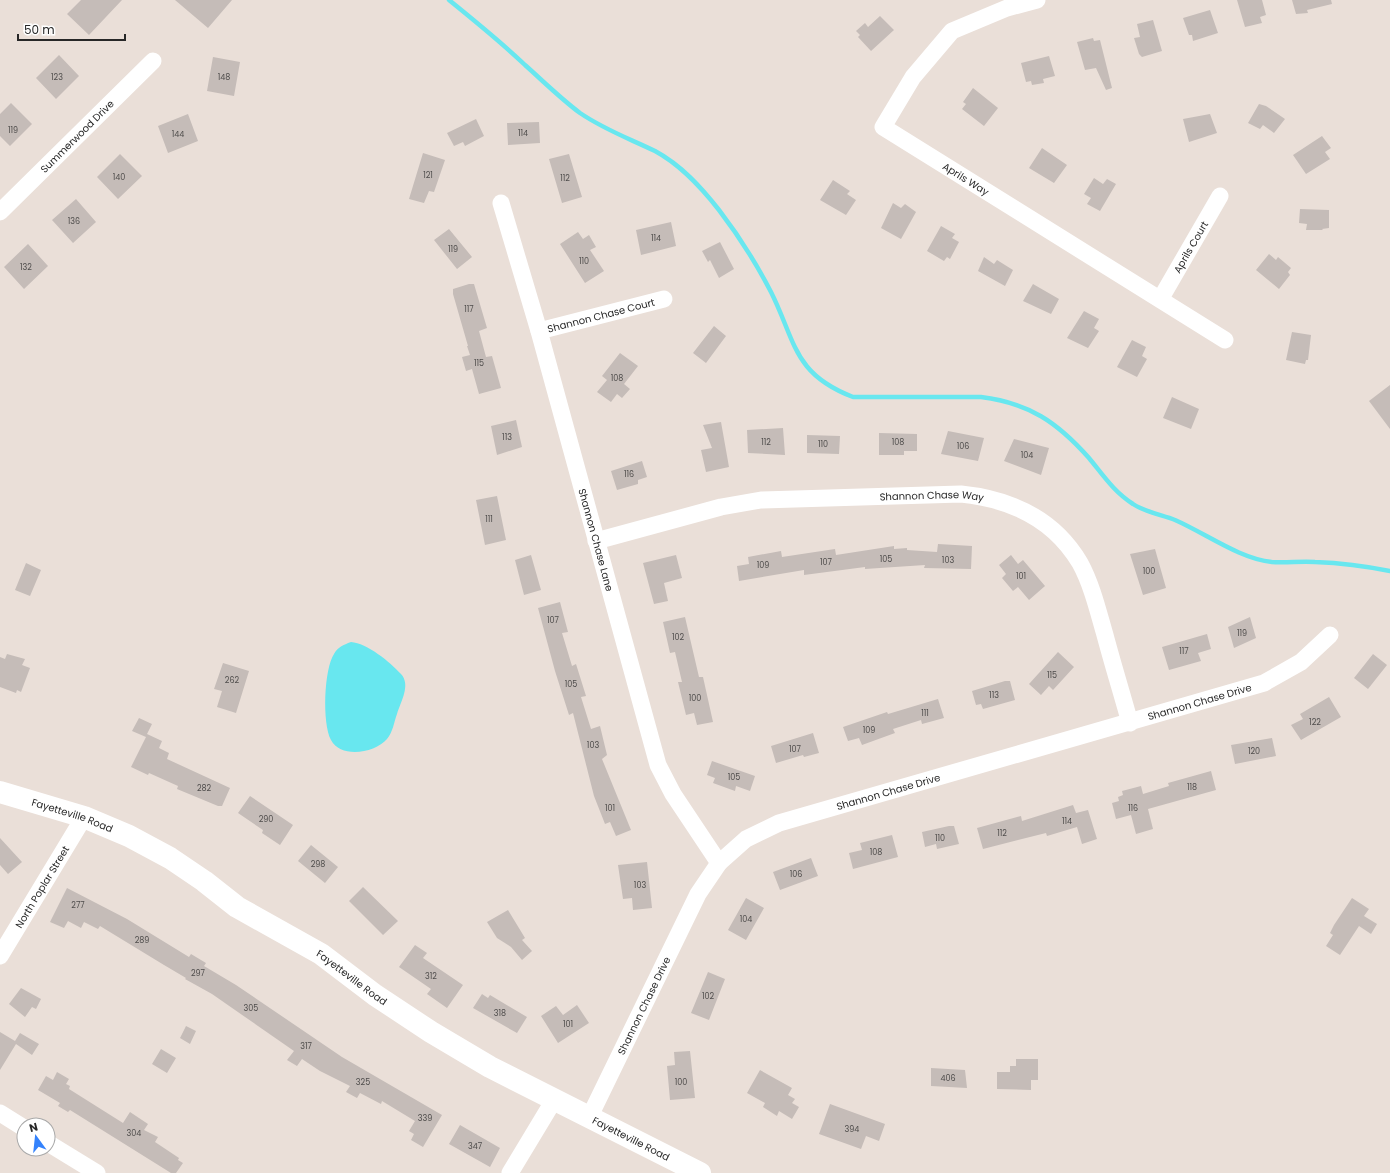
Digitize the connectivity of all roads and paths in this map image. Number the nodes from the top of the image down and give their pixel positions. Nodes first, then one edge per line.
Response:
1 (1037, 0) edge
2 (153, 60) dead end
3 (1220, 196) dead end
4 (501, 203) dead end
5 (2, 205) edge
6 (1161, 298) junction
7 (664, 299) dead end
8 (539, 331) junction
9 (1225, 340) dead end
10 (596, 541) junction
11 (1330, 636) dead end
12 (1130, 723) junction
13 (0, 792) edge
14 (84, 817) junction
15 (719, 863) junction
16 (0, 956) edge
17 (554, 1100) junction
18 (0, 1113) edge
19 (589, 1118) junction
20 (16, 1123) edge
21 (56, 1148) edge
22 (97, 1173) edge
23 (510, 1173) edge
24 (700, 1173) edge

1 - 6 street, Aprils Way
2 - 5 street, Summerwood Drive
3 - 6 street, Aprils Court
4 - 8 street, Shannon Chase Lane
6 - 9 street, Aprils Way
7 - 8 street, Shannon Chase Court
8 - 10 street, Shannon Chase Lane
10 - 12 street, Shannon Chase Way
10 - 15 street, Shannon Chase Lane
11 - 12 street, Shannon Chase Drive
12 - 15 street, Shannon Chase Drive
13 - 14 street, Fayetteville Road
14 - 16 street, North Poplar Street
14 - 17 street, Fayetteville Road
15 - 19 street, Shannon Chase Drive
17 - 19 street, Fayetteville Road
17 - 23 street
18 - 20 street
19 - 24 street, Fayetteville Road
21 - 22 street

